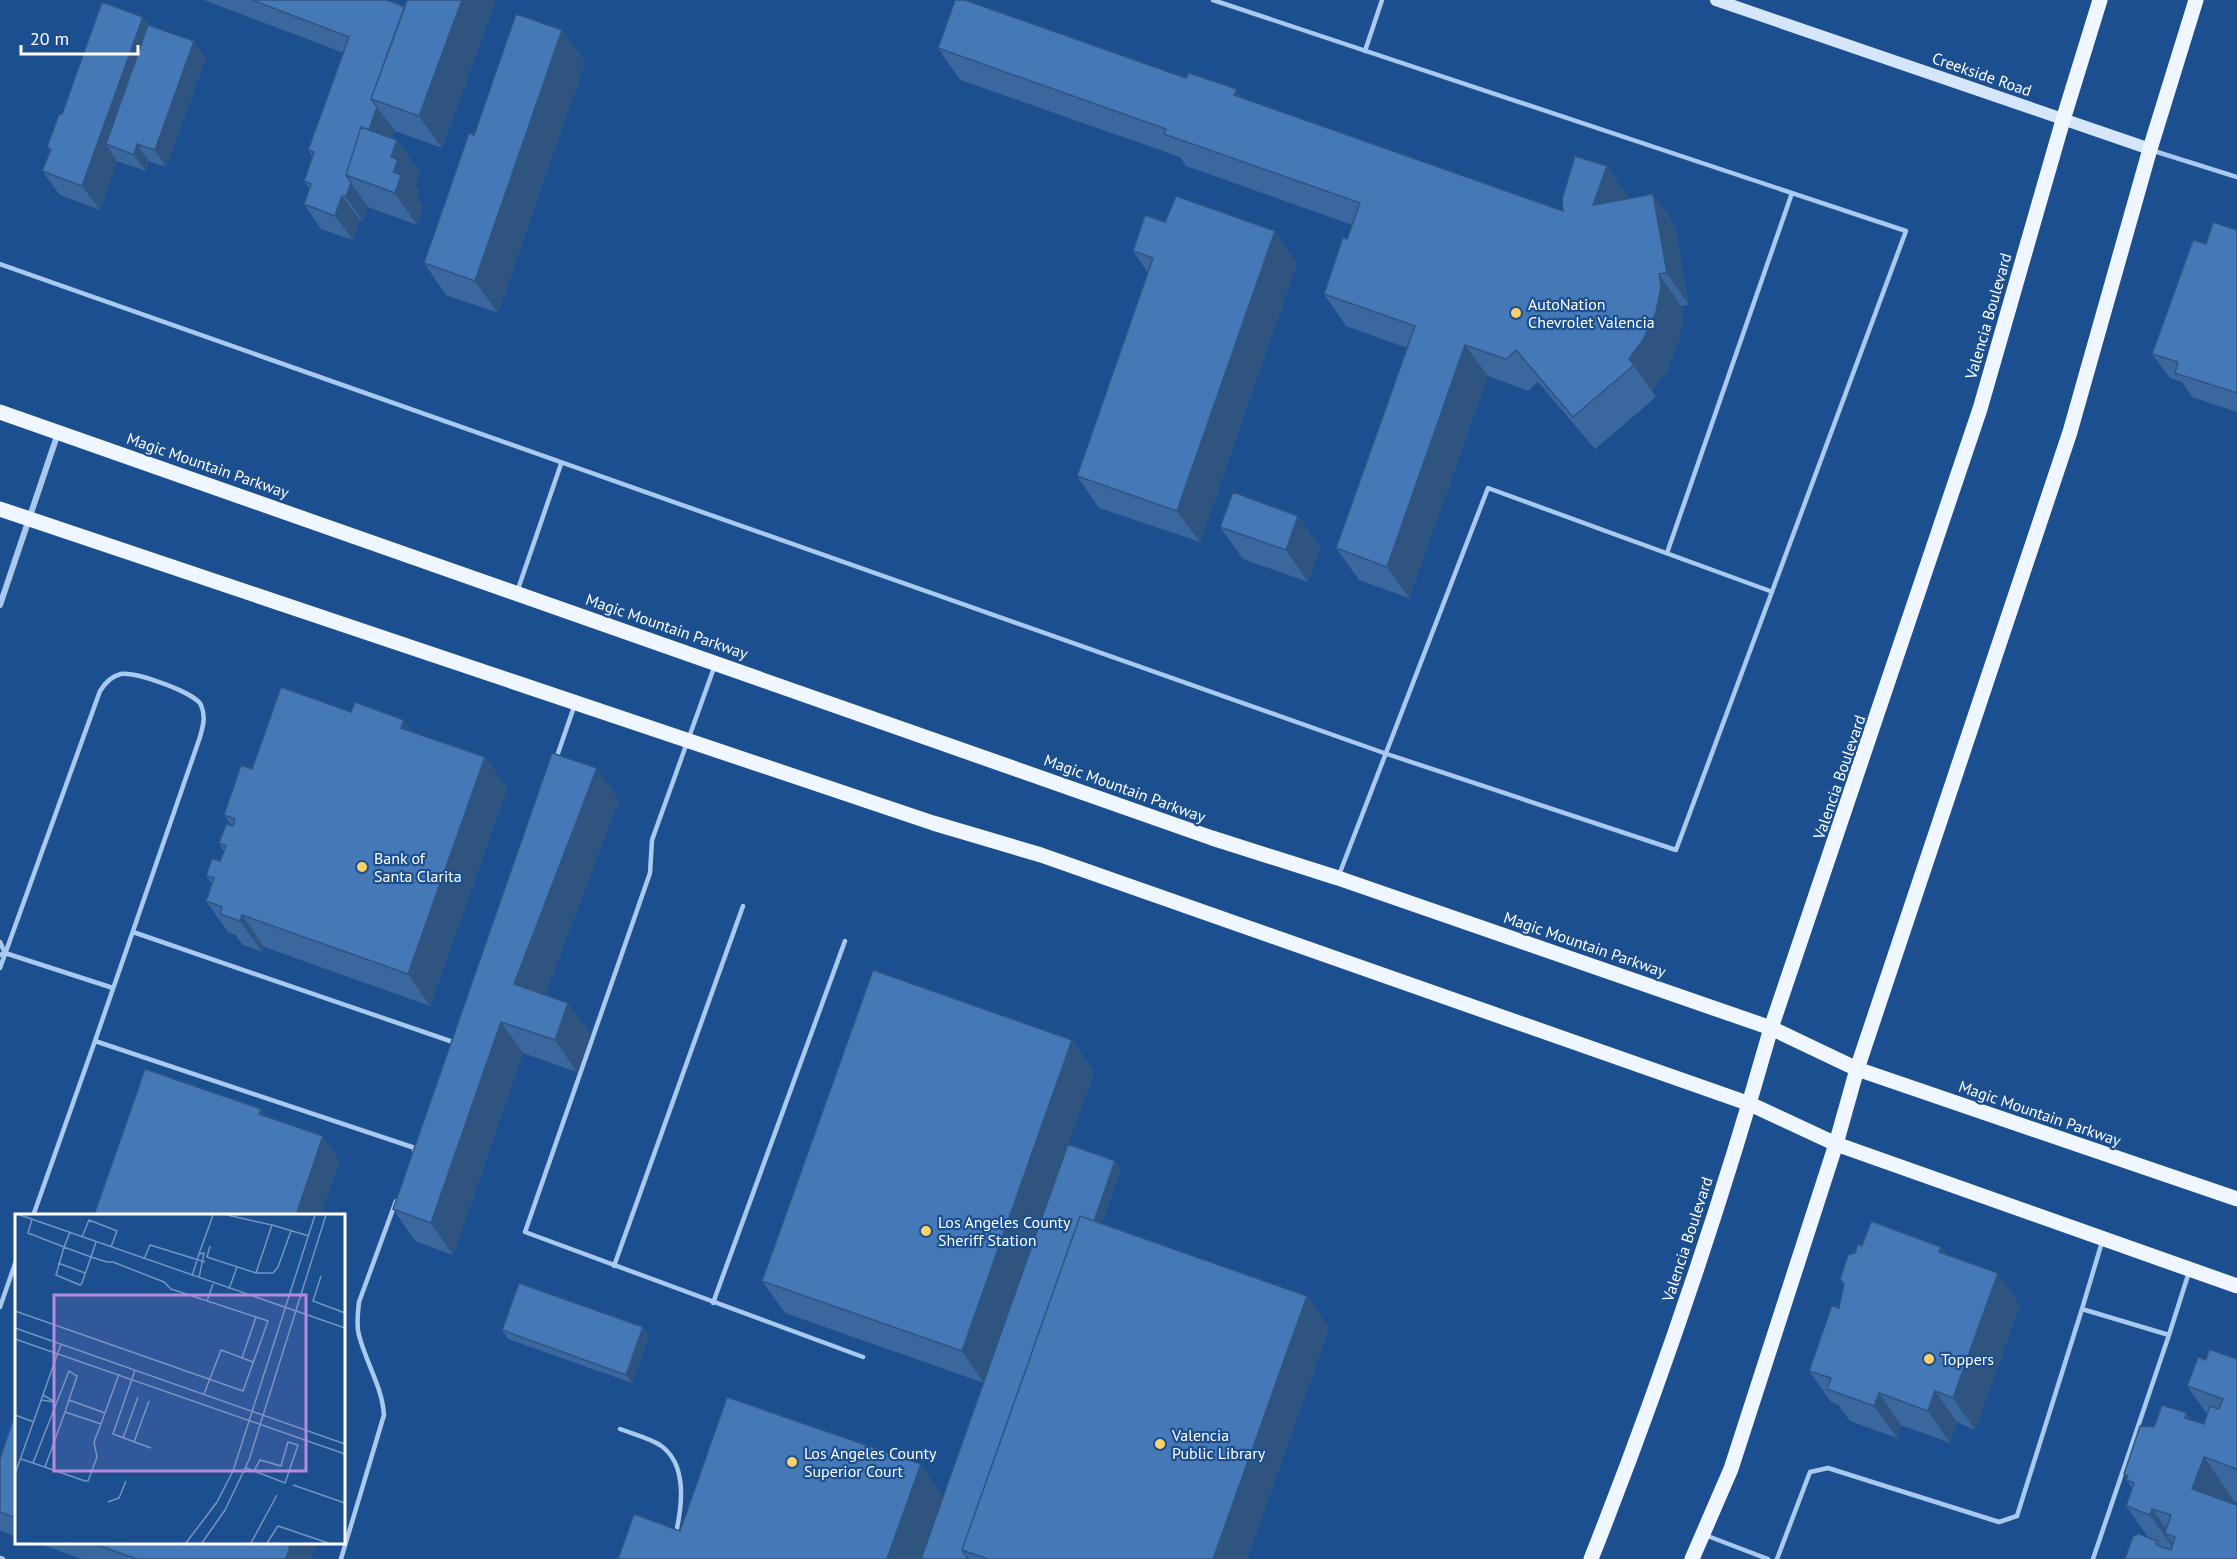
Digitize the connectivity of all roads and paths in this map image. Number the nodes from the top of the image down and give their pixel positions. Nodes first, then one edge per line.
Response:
1 (1213, 0) edge
2 (1382, 0) edge
3 (1716, 0) edge
4 (2100, 0) edge
5 (2196, 0) edge
6 (1365, 51) junction
7 (2063, 120) junction
8 (2150, 149) junction
9 (2237, 177) edge
10 (1792, 194) junction
11 (0, 264) edge
12 (0, 412) edge
13 (59, 432) junction
14 (561, 464) junction
15 (0, 508) edge
16 (29, 519) junction
17 (1667, 554) junction
18 (1770, 591) junction
19 (517, 592) junction
20 (0, 605) edge
21 (716, 663) junction
22 (576, 702) junction
23 (689, 740) junction
24 (1384, 753) junction
25 (552, 768) edge
26 (1338, 878) junction
27 (743, 906) dead end
28 (132, 932) junction
29 (845, 941) dead end
30 (0, 942) edge
31 (3, 954) edge
32 (0, 968) edge
33 (113, 988) junction
34 (1771, 1028) junction
35 (458, 1031) edge
36 (95, 1041) junction
37 (453, 1042) junction
38 (450, 1053) edge
39 (1857, 1069) junction
40 (1750, 1104) junction
41 (419, 1137) edge
42 (1836, 1144) junction
43 (415, 1148) junction
44 (411, 1159) edge
45 (399, 1192) edge
46 (2237, 1199) edge
47 (33, 1214) edge
48 (2103, 1240) junction
49 (15, 1263) edge
50 (614, 1266) junction
51 (2190, 1269) junction
52 (2237, 1286) edge
53 (713, 1303) junction
54 (0, 1307) edge
55 (2082, 1309) junction
56 (2169, 1335) junction
57 (863, 1357) dead end
58 (620, 1429) dead end
59 (1703, 1534) junction
60 (675, 1538) edge
61 (345, 1543) edge
62 (345, 1544) edge
63 (340, 1559) edge
64 (1591, 1559) edge
65 (1692, 1559) edge
66 (1768, 1559) edge
67 (1777, 1559) edge
68 (2092, 1559) edge

1 - 6 lane
2 - 6 lane
3 - 7 street, Creekside Road
4 - 7 main road, Valencia Boulevard
5 - 8 main road
6 - 10 lane
7 - 8 street, Creekside Road
7 - 34 main road, Valencia Boulevard
8 - 9 lane, Creekside Road
8 - 39 main road
10 - 17 lane
10 - 18 lane
11 - 14 lane
12 - 13 main road, Magic Mountain Parkway
13 - 16 street
13 - 19 main road, Magic Mountain Parkway
14 - 19 lane
14 - 24 lane
15 - 16 main road
16 - 20 street
16 - 22 main road
17 - 18 lane
17 - 24 lane
18 - 24 lane
19 - 21 main road, Magic Mountain Parkway
21 - 23 lane
21 - 26 main road, Magic Mountain Parkway
22 - 23 main road
22 - 25 lane
23 - 40 main road
23 - 50 lane
24 - 26 lane
26 - 34 main road, Magic Mountain Parkway
27 - 50 lane
28 - 31 lane
28 - 33 lane
28 - 37 lane
29 - 53 lane
30 - 31 lane
31 - 32 lane
31 - 33 lane
33 - 36 lane
34 - 39 main road, Magic Mountain Parkway
34 - 40 main road, Valencia Boulevard
35 - 37 lane
36 - 43 lane
36 - 47 lane
37 - 38 lane
39 - 42 main road
39 - 46 main road, Magic Mountain Parkway
40 - 42 main road
40 - 64 main road, Valencia Boulevard
41 - 43 lane
42 - 48 main road
42 - 59 main road
43 - 44 lane
45 - 61 lane
48 - 51 main road
48 - 55 lane
49 - 54 lane
50 - 53 lane
51 - 52 main road
51 - 56 lane
53 - 57 lane
55 - 56 lane
55 - 67 lane
56 - 68 lane
58 - 60 lane
59 - 65 main road
59 - 66 lane
62 - 63 lane

